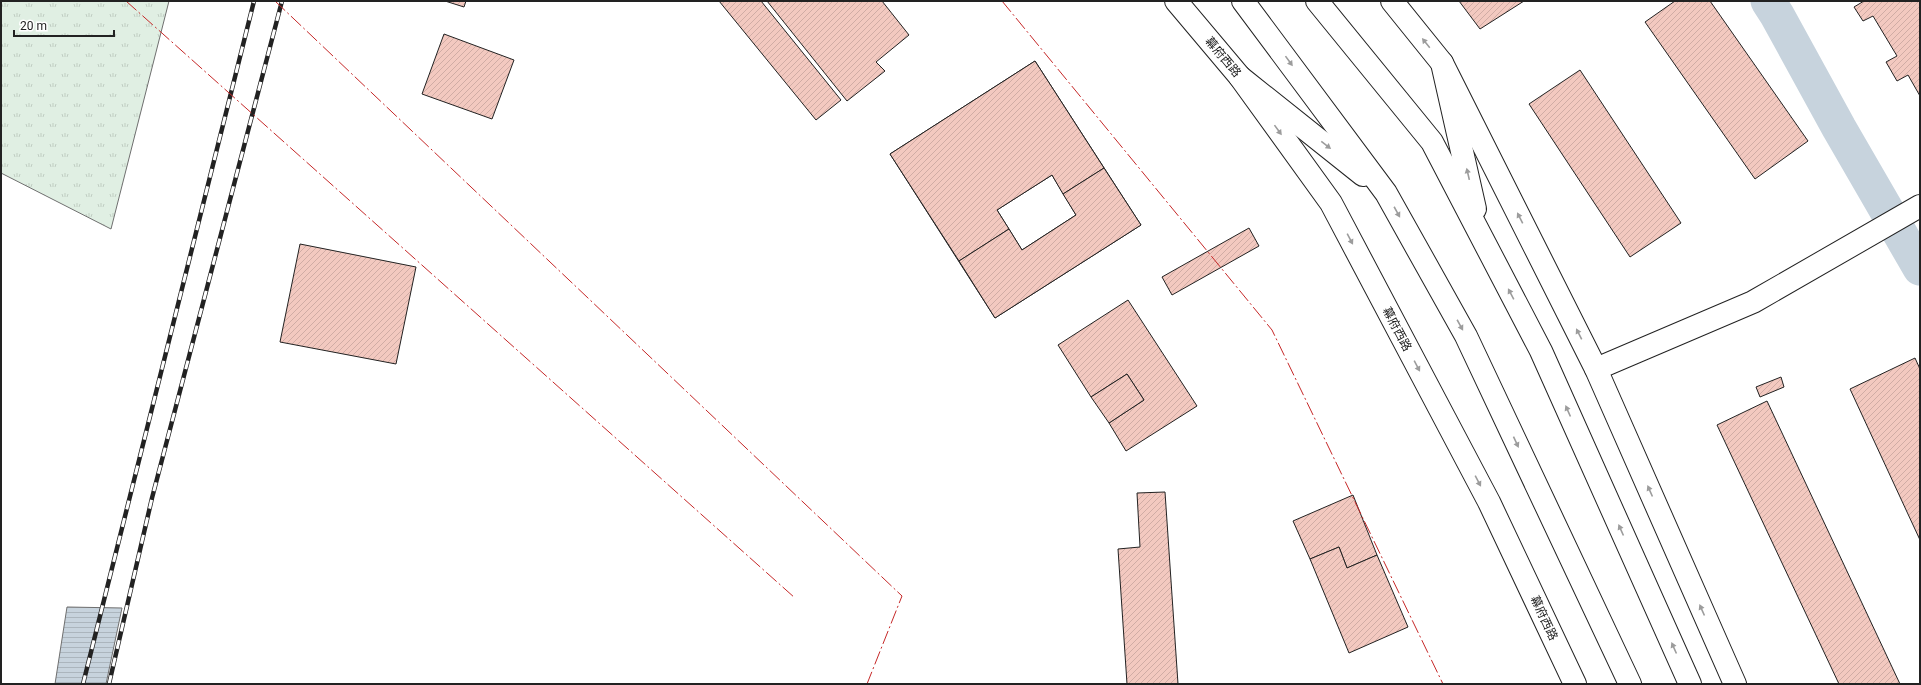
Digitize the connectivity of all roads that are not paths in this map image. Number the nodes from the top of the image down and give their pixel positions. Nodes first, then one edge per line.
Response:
1 (1176, 1) edge
2 (1243, 1) edge
3 (1317, 1) edge
4 (1392, 1) edge
5 (1442, 63) junction
6 (1240, 77) junction
7 (1386, 193) junction
8 (1920, 206) edge
9 (1482, 240) junction
10 (1596, 369) junction
11 (1627, 680) edge
12 (1575, 684) edge
13 (1690, 684) edge
14 (1735, 684) edge

1 - 6 main road, 幕府西路
2 -> 7 main road
3 - 9 main road
5 -> 4 main road
9 -> 5 main road
10 -> 5 main road
6 -> 7 main road
6 -> 12 main road, 幕府西路
7 -> 11 main road
8 - 10 main road
13 -> 9 main road
14 -> 10 main road

